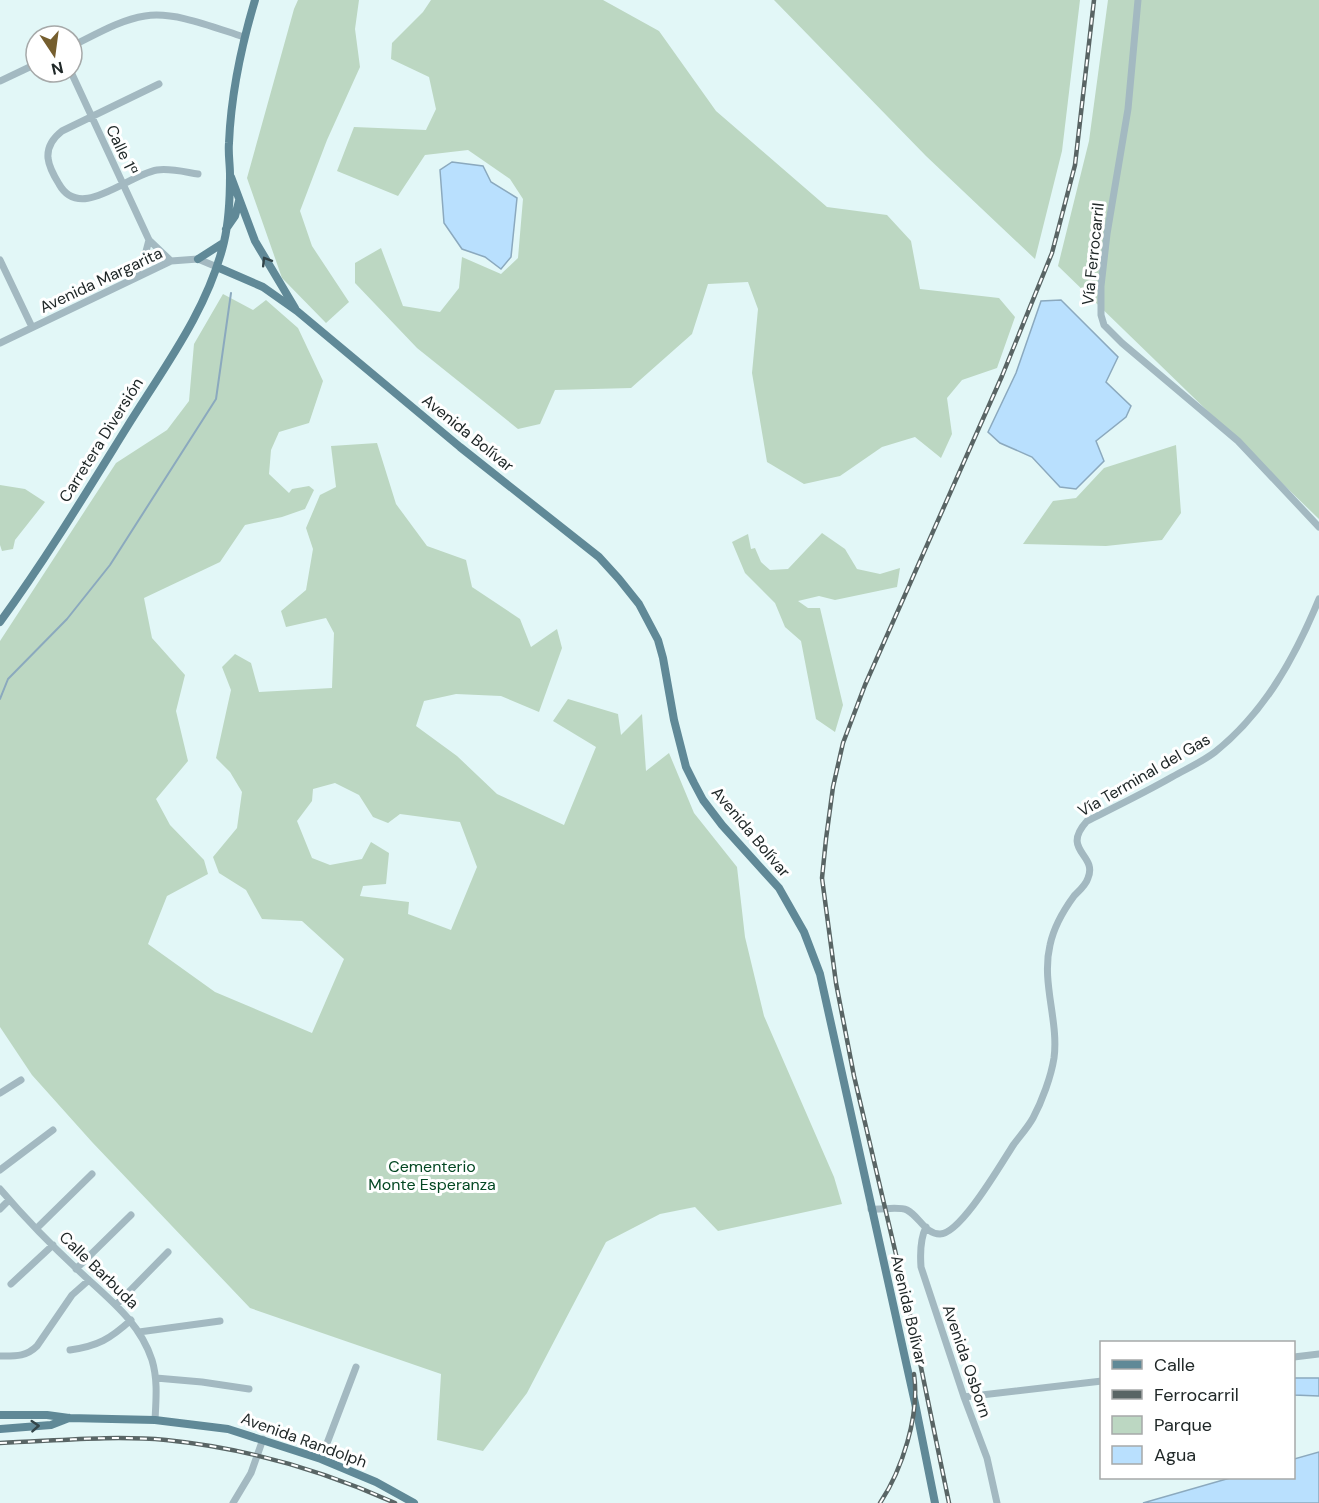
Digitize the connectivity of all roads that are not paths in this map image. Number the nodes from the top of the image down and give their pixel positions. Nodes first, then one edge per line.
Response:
1 (255, 0) edge
2 (1138, 0) edge
3 (244, 37) junction
4 (84, 40) edge
5 (24, 70) edge
6 (0, 81) edge
7 (77, 84) edge
8 (159, 84) dead end
9 (92, 116) junction
10 (198, 174) dead end
11 (230, 175) junction
12 (123, 183) junction
13 (239, 201) junction
14 (226, 230) junction
15 (149, 240) junction
16 (224, 243) junction
17 (198, 259) junction
18 (0, 260) edge
19 (171, 261) junction
20 (217, 267) junction
21 (133, 278) junction
22 (297, 311) junction
23 (33, 327) junction
24 (0, 343) edge
25 (1319, 527) edge
26 (1319, 599) edge
27 (0, 622) edge
28 (21, 1080) dead end
29 (0, 1093) edge
30 (53, 1130) dead end
31 (0, 1170) edge
32 (92, 1174) dead end
33 (0, 1189) edge
34 (9, 1200) junction
35 (0, 1209) edge
36 (871, 1209) junction
37 (130, 1215) dead end
38 (926, 1227) junction
39 (37, 1228) junction
40 (53, 1245) junction
41 (168, 1252) dead end
42 (76, 1269) junction
43 (89, 1281) junction
44 (11, 1284) dead end
45 (116, 1305) junction
46 (131, 1320) junction
47 (220, 1321) dead end
48 (139, 1332) junction
49 (70, 1350) dead end
50 (1319, 1354) edge
51 (0, 1356) edge
52 (1295, 1357) edge
53 (356, 1367) dead end
54 (156, 1378) junction
55 (1100, 1381) edge
56 (249, 1389) dead end
57 (964, 1397) junction
58 (0, 1415) edge
59 (69, 1418) junction
60 (155, 1420) junction
61 (0, 1429) edge
62 (263, 1438) junction
63 (321, 1459) junction
64 (934, 1502) edge
65 (233, 1503) edge
66 (414, 1503) edge
67 (997, 1503) edge

1 - 3 main road
2 - 25 street, Vía Ferrocarril
3 - 4 street
3 - 11 main road
5 - 6 street
7 - 9 street, Calle 1ª
8 - 9 street
9 - 12 street, Calle 1ª
9 - 12 street
10 - 12 street
11 - 13 main road
11 - 14 main road
12 - 15 street, Calle 1ª
13 - 14 main road
22 -> 13 main road
14 - 16 main road, Carretera Diversión
15 - 19 street
15 - 21 street
16 - 17 main road
16 - 20 main road, Carretera Diversión
17 - 19 street, Avenida Margarita
17 - 20 street, Avenida Margarita
18 - 23 street
19 - 21 street, Avenida Margarita
20 - 22 main road, Avenida Bolívar
20 - 27 main road, Carretera Diversión
21 - 23 street, Avenida Margarita
22 - 36 main road, Avenida Bolívar
23 - 24 street, Avenida Margarita
26 - 38 street, Vía Terminal del Gas
28 - 29 street
30 - 31 street
32 - 39 street
33 - 34 street, Calle Barbuda
34 - 35 street
34 - 39 street, Calle Barbuda
36 - 38 street
36 - 64 main road, Avenida Bolívar
37 - 42 street
38 - 57 street, Avenida Osborn
39 - 40 street, Calle Barbuda
40 - 42 street, Calle Barbuda
40 - 44 street
41 - 45 street
42 - 43 street, Calle Barbuda
43 - 45 street, Calle Barbuda
43 - 51 street
45 - 46 street, Calle Barbuda
46 - 48 street, Calle Barbuda
46 - 49 street
47 - 48 street
48 - 54 street, Calle Barbuda
50 - 52 street
53 - 63 street
54 - 56 street
54 - 60 street, Calle Barbuda
55 - 57 street
57 - 67 street, Avenida Osborn
58 - 59 main road, Avenida Randolph
59 - 60 main road, Avenida Randolph
61 -> 59 main road, Avenida Randolph
60 - 62 main road, Avenida Randolph
62 - 63 main road, Avenida Randolph
62 - 65 street
63 - 66 main road, Avenida Randolph

